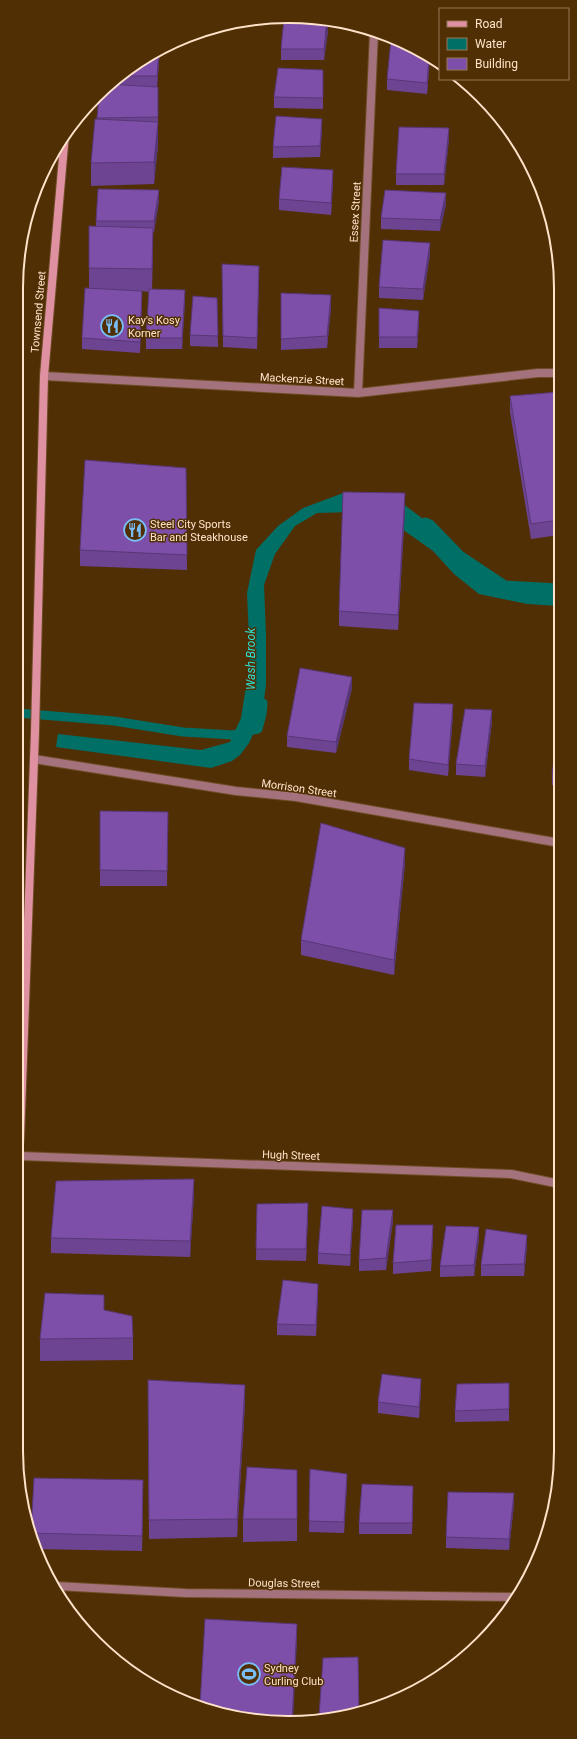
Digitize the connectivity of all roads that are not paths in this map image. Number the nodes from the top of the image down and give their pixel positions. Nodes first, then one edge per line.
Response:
1 (374, 37) edge
2 (64, 148) edge
3 (554, 374) edge
4 (44, 376) junction
5 (358, 393) junction
6 (34, 759) junction
7 (554, 843) edge
8 (23, 1058) edge
9 (23, 1156) edge
10 (554, 1183) edge
11 (61, 1586) edge
12 (511, 1596) dead end

1 - 5 street, Essex Street
2 - 4 main road, Townsend Street
3 - 5 street, Mackenzie Street
4 - 5 street, Mackenzie Street
4 - 6 main road, Townsend Street
6 - 7 street, Morrison Street
6 - 8 main road, Townsend Street
9 - 10 street, Hugh Street
11 - 12 street, Douglas Street

